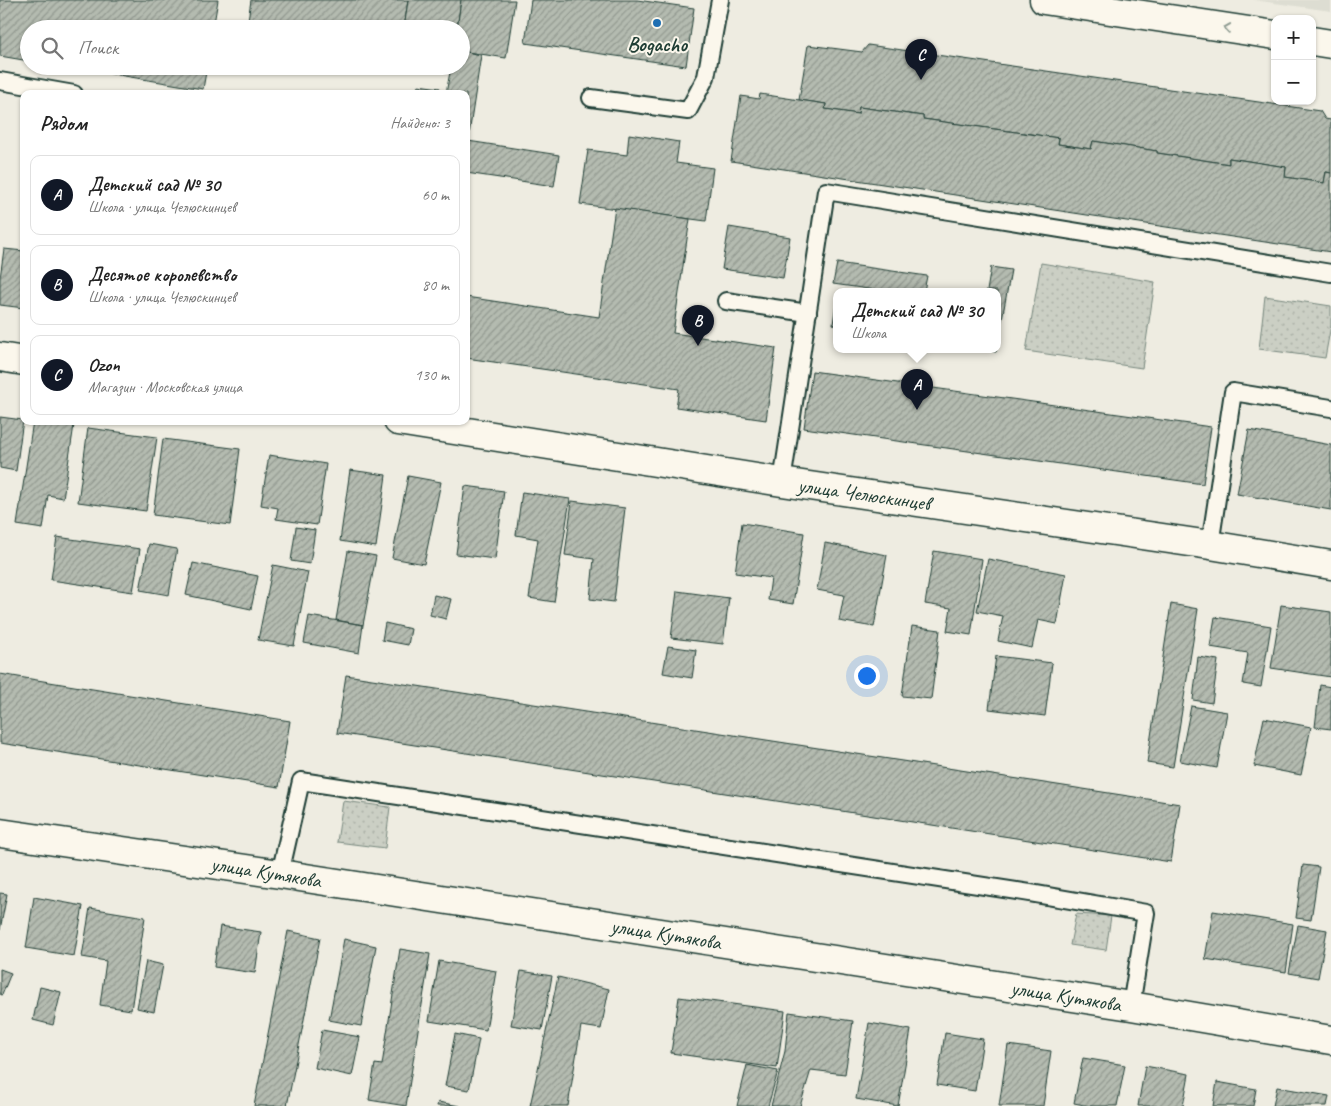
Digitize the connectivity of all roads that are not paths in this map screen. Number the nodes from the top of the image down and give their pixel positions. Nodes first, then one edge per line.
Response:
1 (720, 0) edge
2 (1044, 0) edge
3 (1271, 34) edge
4 (1316, 42) edge
5 (1331, 44) edge
6 (0, 81) edge
7 (51, 90) edge
8 (591, 98) dead end
9 (1331, 273) edge
10 (726, 300) dead end
11 (808, 313) junction
12 (0, 357) edge
13 (20, 360) edge
14 (1331, 408) edge
15 (423, 425) edge
16 (782, 482) junction
17 (1210, 545) junction
18 (1331, 565) edge
19 (0, 833) edge
20 (280, 874) junction
21 (1130, 1006) junction
22 (1331, 1040) edge

1 - 8 lane
3 -> 2 street
4 - 5 street
6 - 7 lane
9 - 11 lane
10 - 11 lane
11 - 16 lane
12 - 13 street
14 - 17 lane
15 - 16 street, улица Челюскинцев
16 - 17 street, улица Челюскинцев
17 - 18 street, улица Челюскинцев
19 - 20 street, улица Кутякова
20 - 21 street, улица Кутякова
20 - 21 lane
21 - 22 street, улица Кутякова

